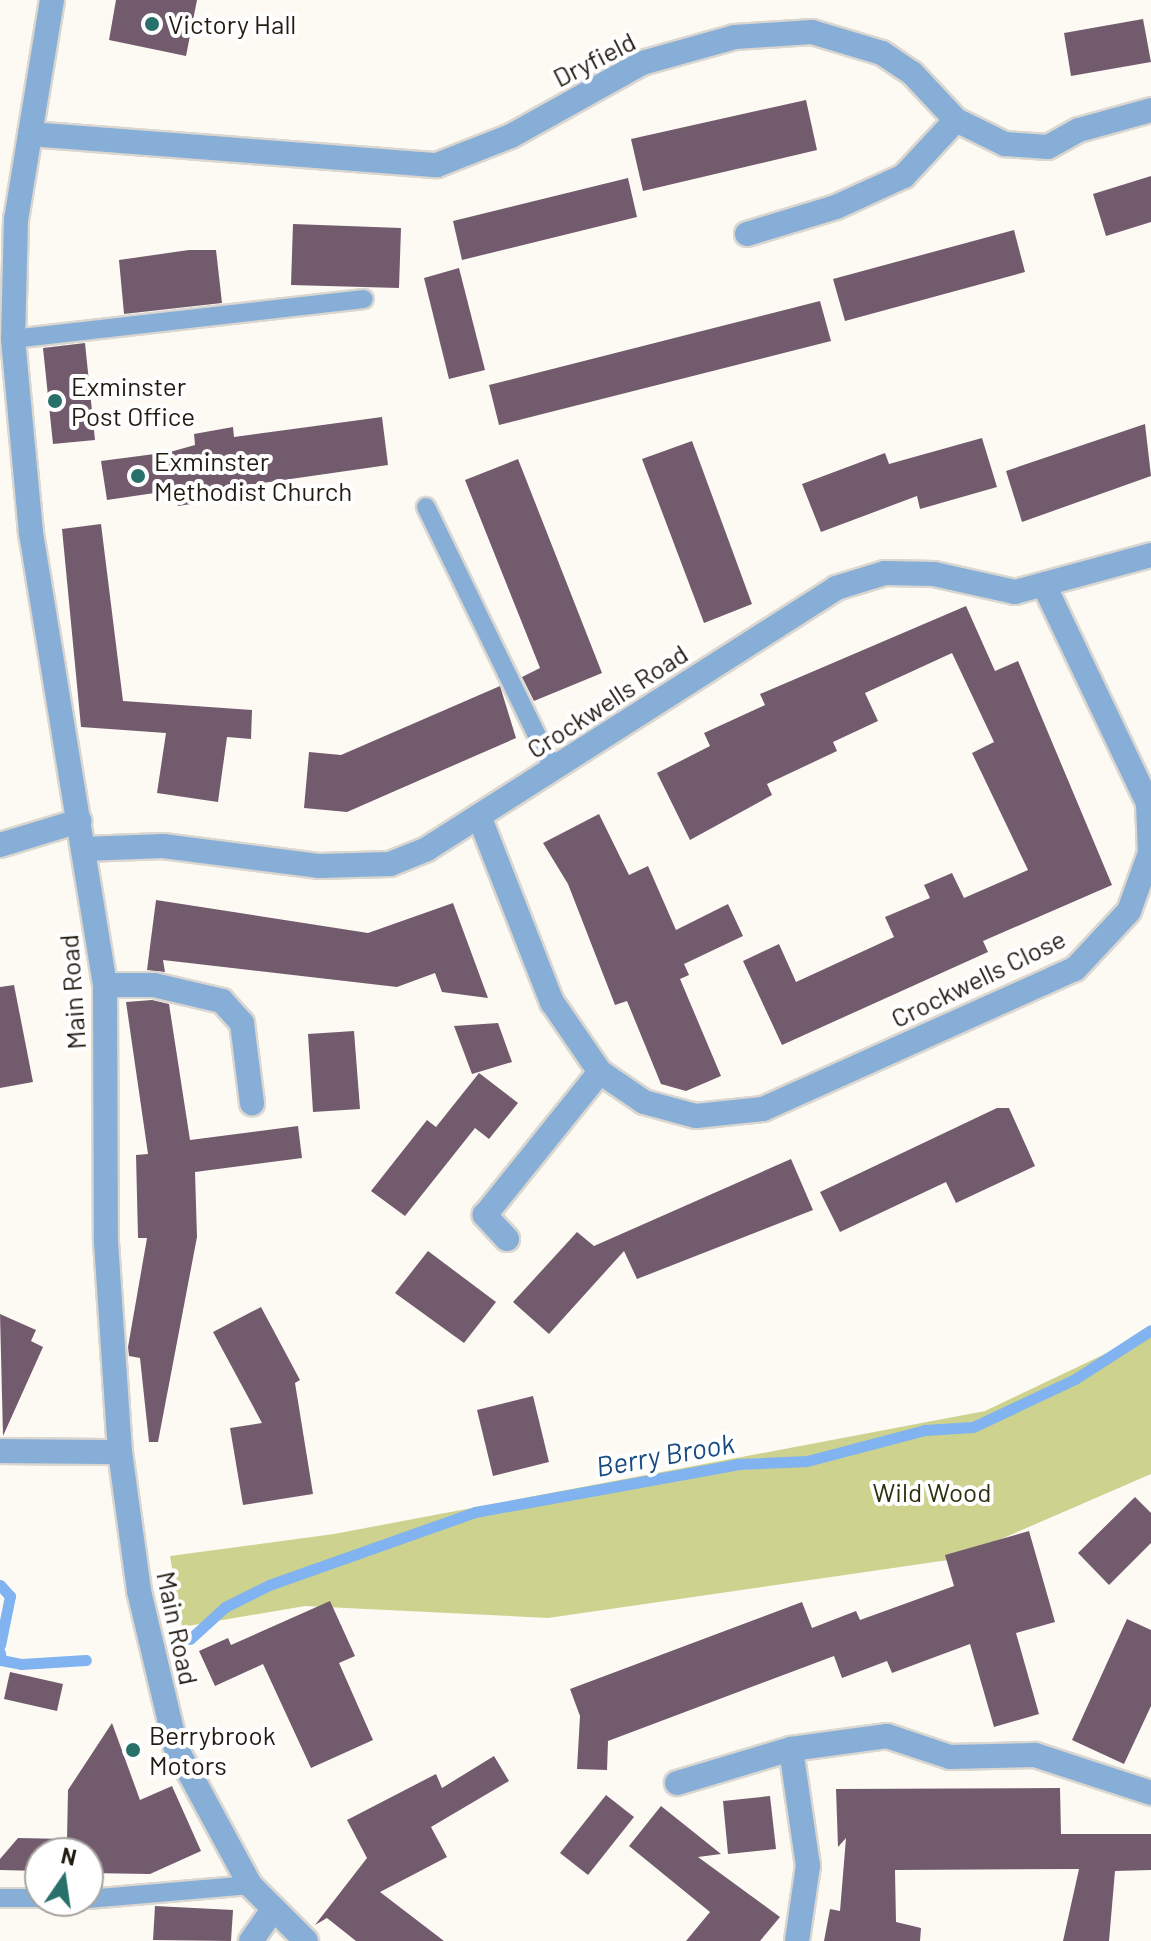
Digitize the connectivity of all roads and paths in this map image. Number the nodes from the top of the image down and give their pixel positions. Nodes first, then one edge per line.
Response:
1 (52, 0) edge
2 (1151, 110) edge
3 (956, 120) junction
4 (30, 134) junction
5 (8, 219) edge
6 (747, 234) dead end
7 (364, 299) dead end
8 (13, 339) junction
9 (426, 507) dead end
10 (1151, 555) edge
11 (1045, 587) junction
12 (553, 769) junction
13 (479, 816) junction
14 (79, 821) junction
15 (0, 845) edge
16 (84, 849) junction
17 (105, 985) junction
18 (600, 1072) junction
19 (252, 1103) dead end
20 (507, 1239) dead end
21 (0, 1451) edge
22 (120, 1452) junction
23 (791, 1749) junction
24 (677, 1783) dead end
25 (1151, 1793) edge
26 (250, 1885) junction
27 (0, 1898) edge
28 (24, 1898) edge
29 (104, 1898) edge
30 (273, 1910) junction
31 (251, 1941) edge
32 (306, 1941) edge
33 (797, 1941) edge

1 - 4 street, Main Road
2 - 3 street, Dryfield
3 - 4 street, Dryfield
3 - 6 street
4 - 5 street, Main Road
5 - 8 street, Main Road
7 - 8 lane
8 - 14 street, Main Road
9 - 12 lane
10 - 11 street, Crockwells Road
11 - 12 street, Crockwells Road
11 - 18 street, Crockwells Close
12 - 13 street, Crockwells Road
13 - 16 street, Crockwells Road
13 - 18 street, Crockwells Close
14 - 15 street
14 - 16 street, Main Road
16 - 17 street, Main Road
17 - 19 street
17 - 22 street, Main Road
18 - 20 street
21 - 22 street
22 - 26 street, Main Road
23 - 24 street
23 - 25 street
23 - 33 street
26 - 29 lane
26 - 30 street, Main Road
27 - 28 lane
30 - 31 street
30 - 32 street, Main Road

